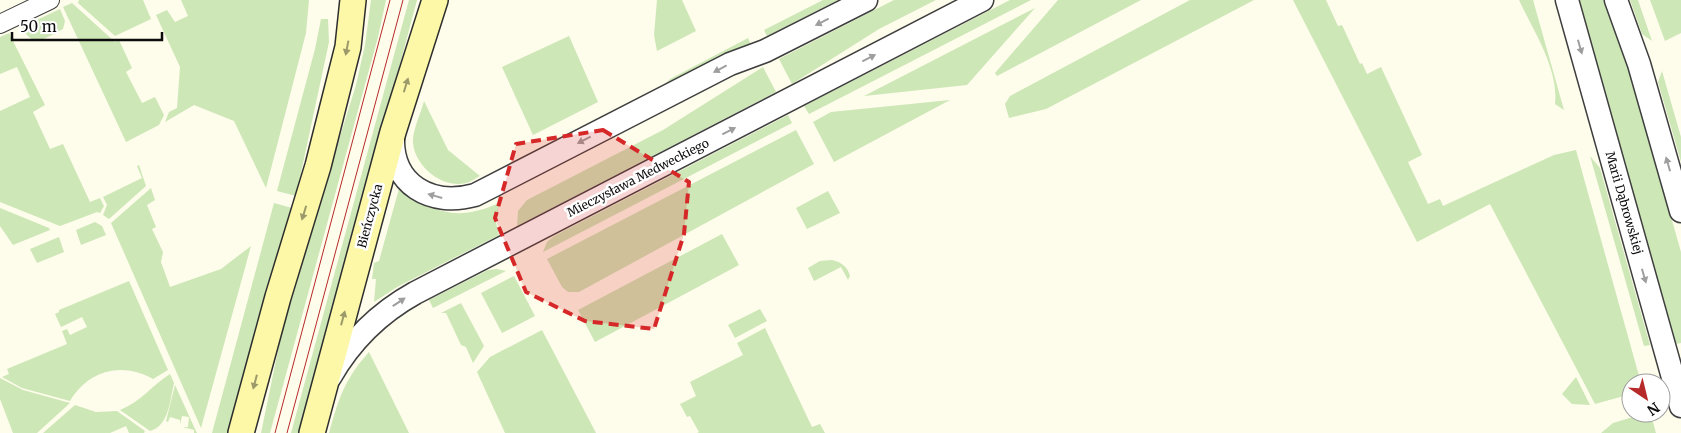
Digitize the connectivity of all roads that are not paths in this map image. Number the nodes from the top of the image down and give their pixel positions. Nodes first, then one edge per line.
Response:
1 (50, 0) edge
2 (353, 0) edge
3 (434, 0) edge
4 (866, 0) edge
5 (964, 0) edge
6 (982, 0) edge
7 (1566, 0) edge
8 (1616, 0) edge
9 (943, 20) junction
10 (0, 24) edge
11 (393, 132) junction
12 (1681, 210) edge
13 (323, 392) junction
14 (1680, 397) edge
15 (241, 433) edge
16 (312, 433) edge

1 - 10 street
2 -> 15 main road
11 -> 3 main road, Bieńczycka
4 -> 11 street
5 - 9 street
6 - 9 street, Mieczysława Medweckiego
7 -> 14 street, Marii Dąbrowskiej
12 -> 8 street
13 -> 9 street, Mieczysława Medweckiego
13 -> 11 main road, Bieńczycka
13 - 16 main road, Bieńczycka

